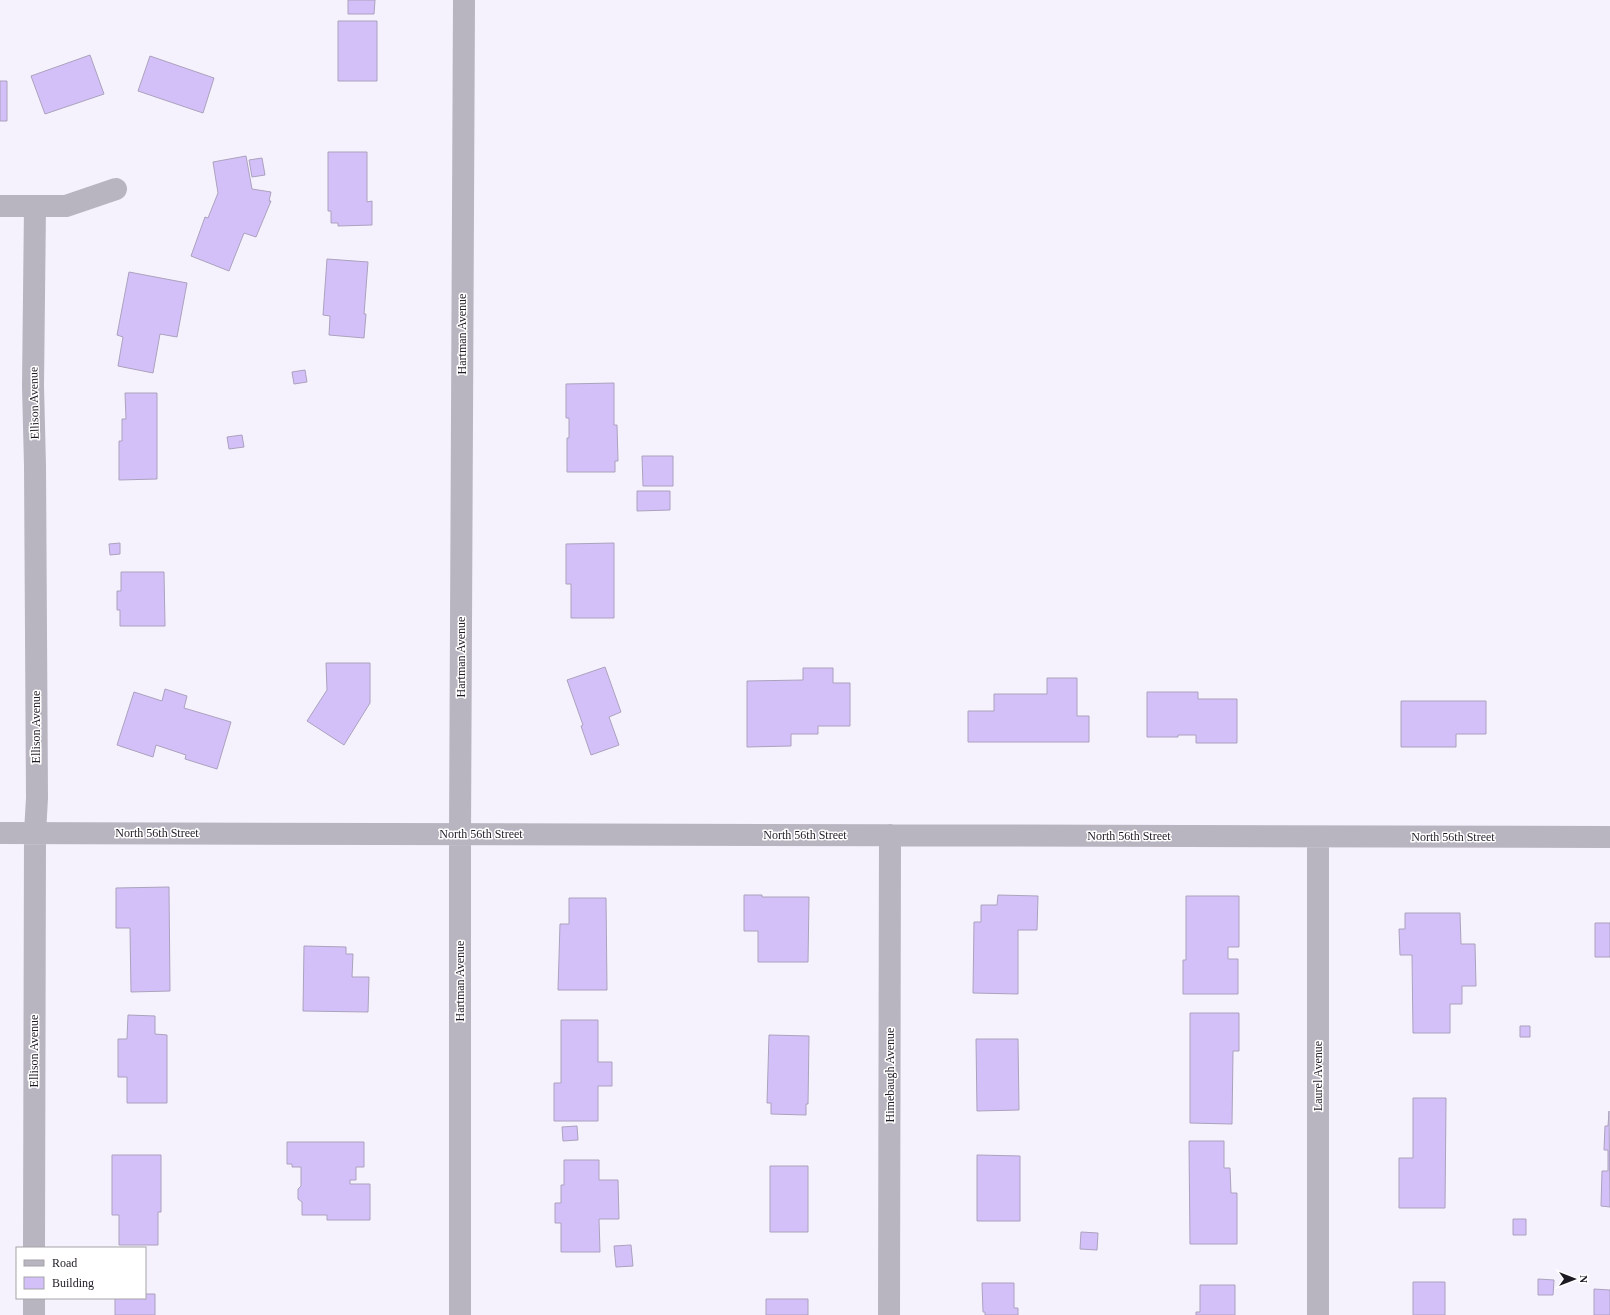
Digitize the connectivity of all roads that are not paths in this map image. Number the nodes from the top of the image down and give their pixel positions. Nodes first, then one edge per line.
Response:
1 (464, 0) edge
2 (116, 190) dead end
3 (0, 206) edge
4 (35, 206) junction
5 (0, 833) edge
6 (35, 833) junction
7 (460, 834) junction
8 (890, 836) junction
9 (1318, 836) junction
10 (1610, 837) edge
11 (34, 1247) edge
12 (34, 1299) edge
13 (34, 1315) edge
14 (460, 1315) edge
15 (889, 1315) edge
16 (1318, 1315) edge

1 - 7 street, Hartman Avenue
2 - 4 street
3 - 4 street
4 - 6 street, Ellison Avenue
5 - 6 street, North 56th Street
6 - 7 street, North 56th Street
6 - 11 street, Ellison Avenue
7 - 8 street, North 56th Street
7 - 14 street, Hartman Avenue
8 - 9 street, North 56th Street
8 - 15 street, Himebaugh Avenue
9 - 10 street, North 56th Street
9 - 16 street, Laurel Avenue
12 - 13 street

